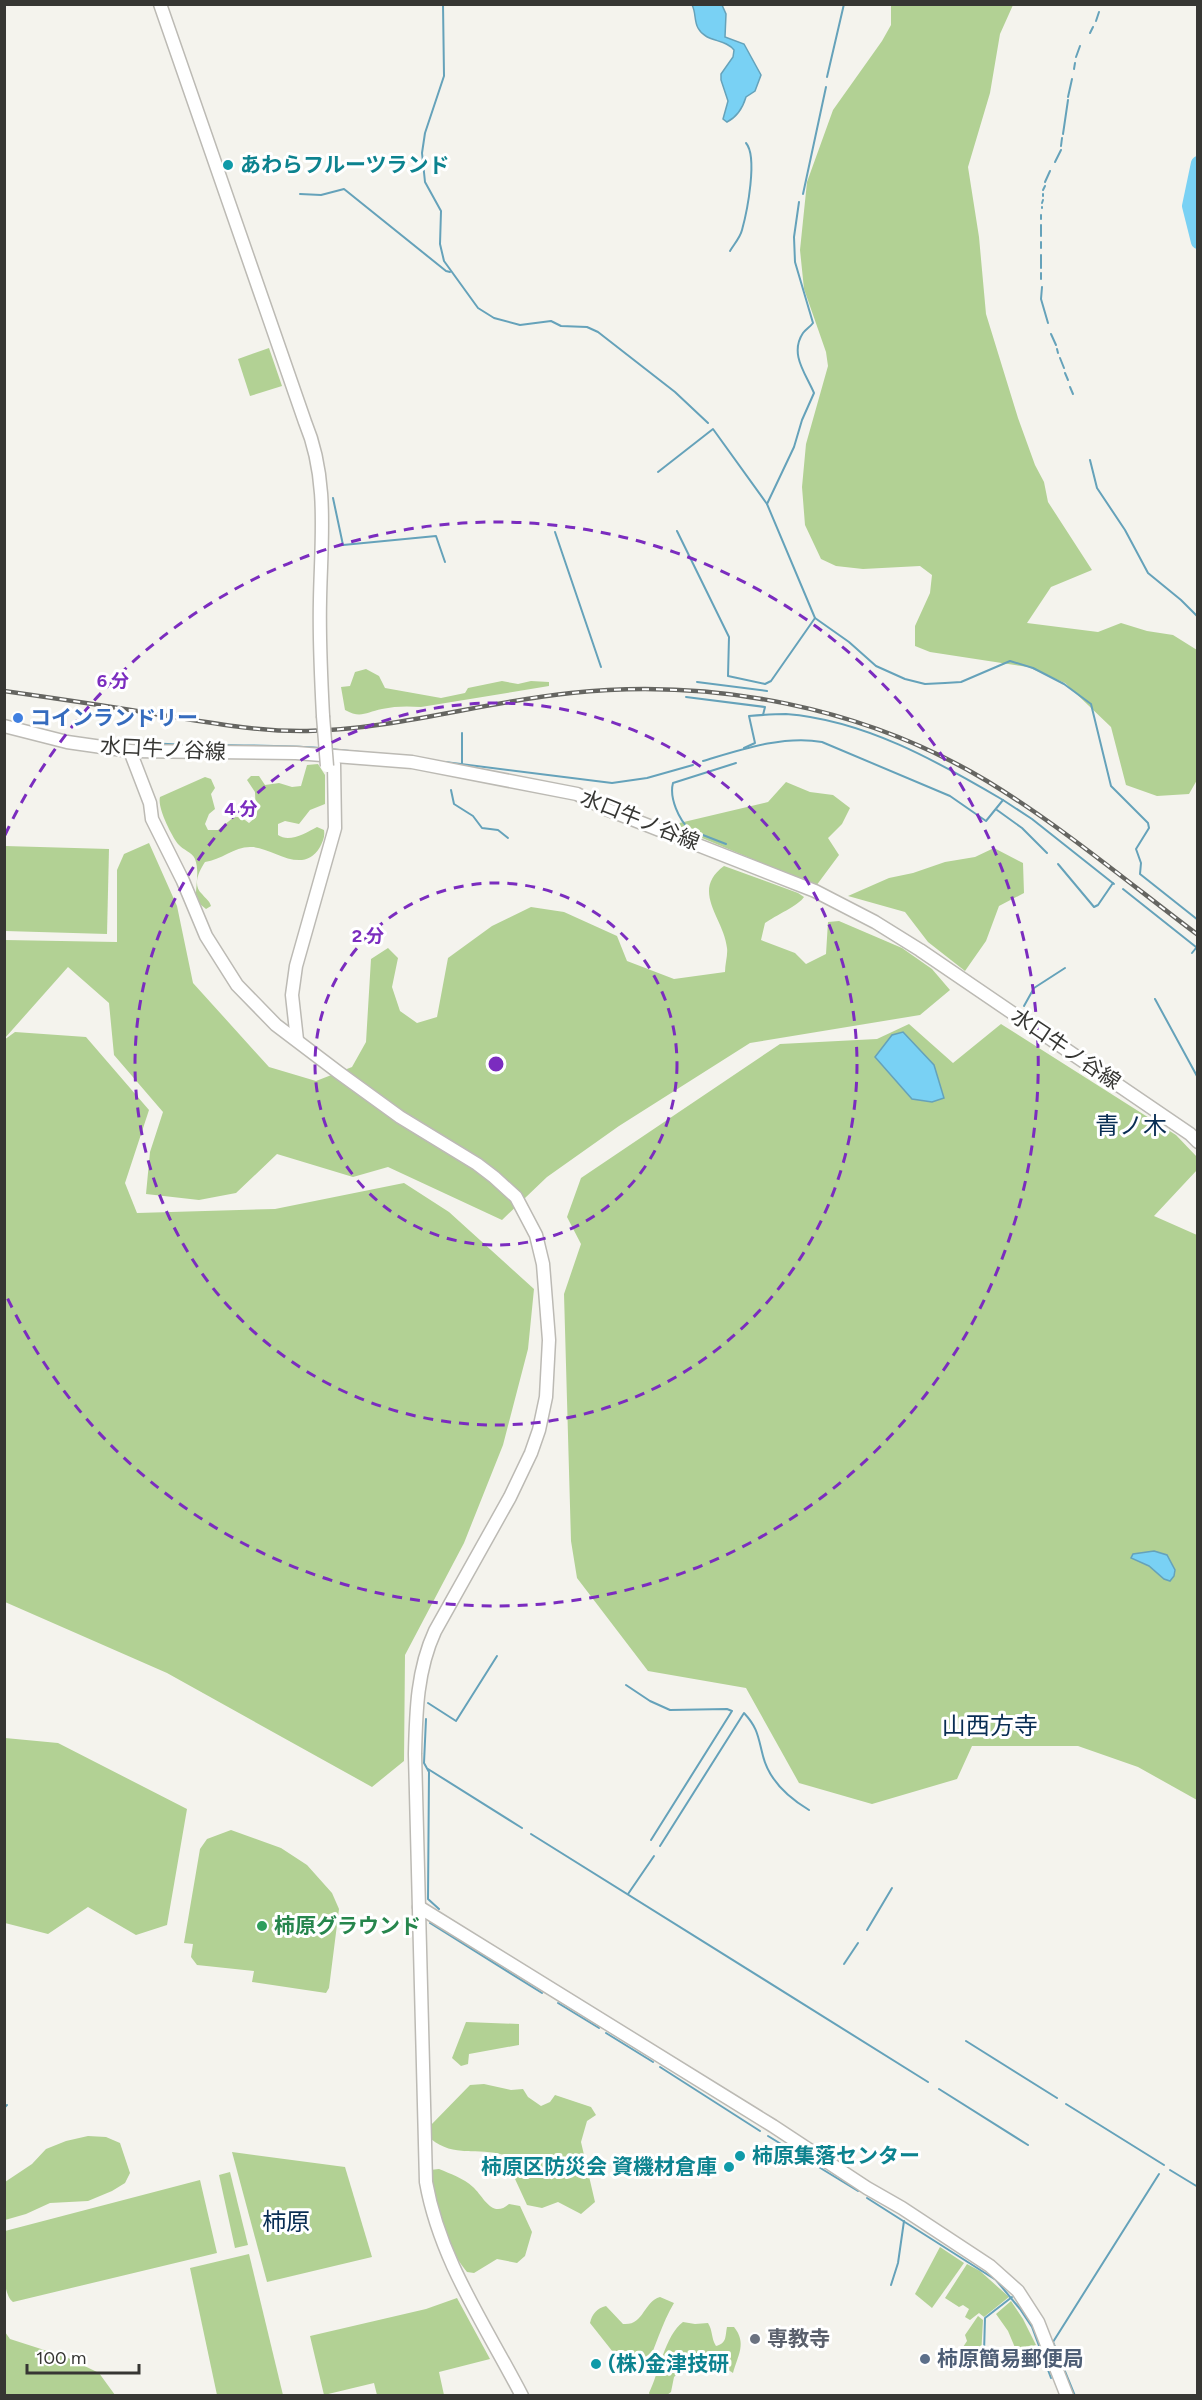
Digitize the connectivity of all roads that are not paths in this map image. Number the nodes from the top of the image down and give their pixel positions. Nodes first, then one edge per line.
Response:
1 (160, 4) edge
2 (4, 726) edge
3 (130, 751) junction
4 (297, 1040) junction
5 (1197, 1142) edge
6 (418, 1907) junction
7 (522, 2396) edge
8 (1067, 2396) edge

1 - 4 street, bridge
2 - 3 street, 水口牛ノ谷線
3 - 4 street
3 - 5 street, 水口牛ノ谷線
4 - 6 street
6 - 7 street
6 - 8 street

